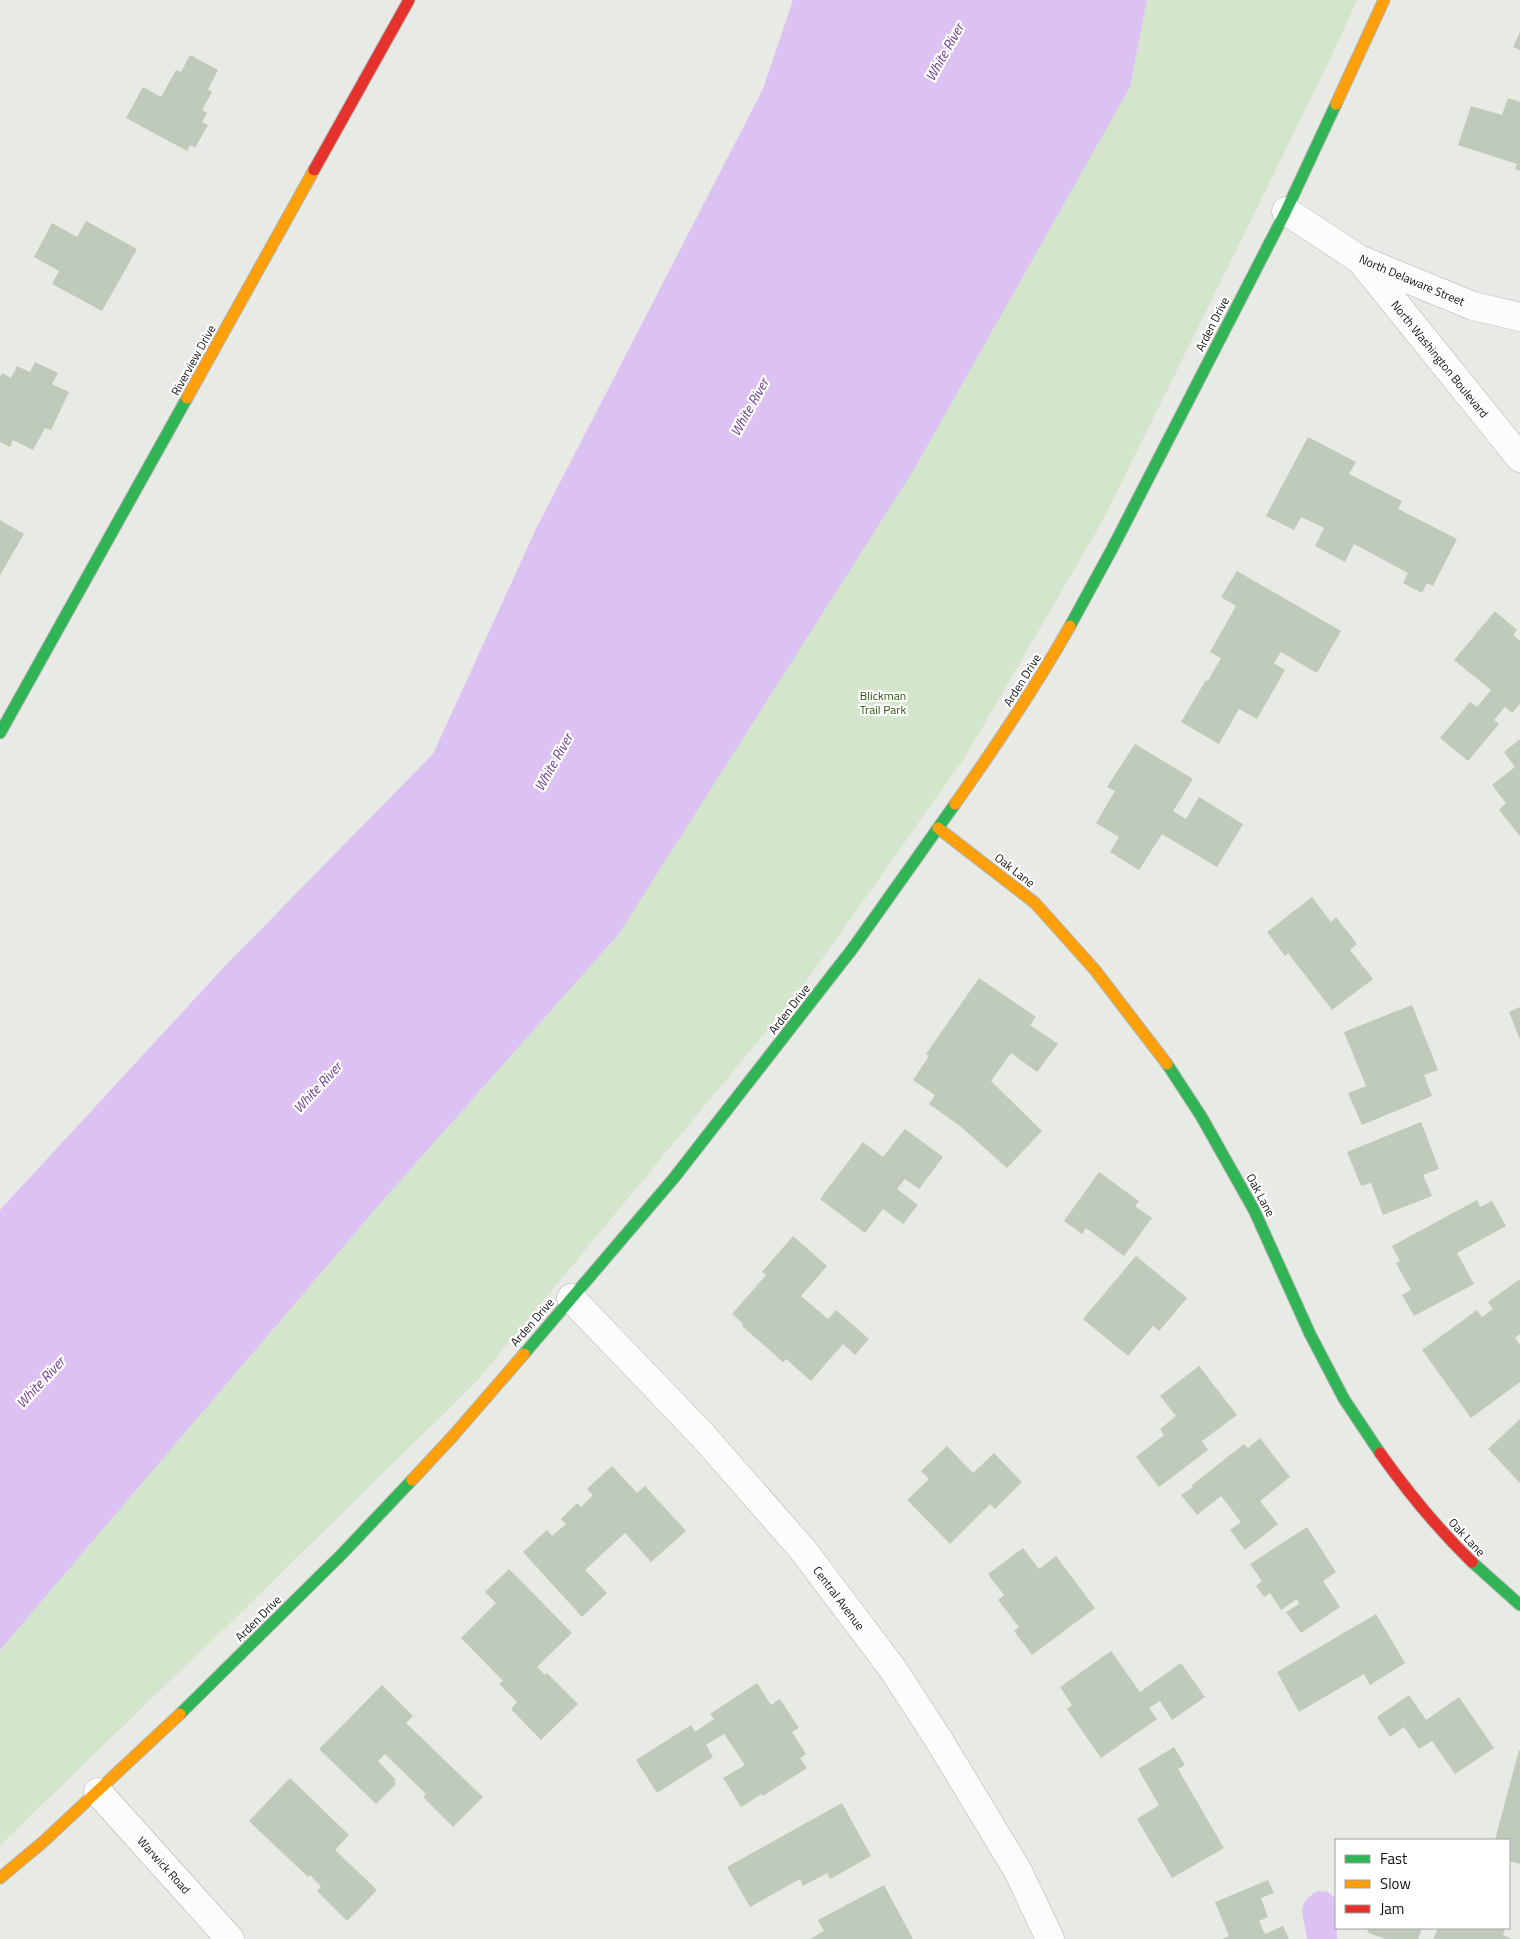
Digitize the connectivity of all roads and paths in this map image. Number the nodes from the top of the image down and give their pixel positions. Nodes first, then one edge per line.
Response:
1 (408, 0) edge
2 (1384, 0) edge
3 (1286, 210) junction
4 (1359, 259) junction
5 (1520, 317) edge
6 (1520, 458) edge
7 (0, 733) edge
8 (938, 828) junction
9 (571, 1298) junction
10 (1520, 1605) edge
11 (98, 1792) junction
12 (0, 1878) edge
13 (230, 1939) edge
14 (1050, 1939) edge

1 - 7 street, Riverview Drive
2 - 3 street, Arden Drive
3 - 4 street, North Delaware Street
3 - 8 street, Arden Drive
4 - 5 street, North Delaware Street
4 - 6 street, North Washington Boulevard
8 - 9 street, Arden Drive
8 - 10 street, Oak Lane
9 - 11 street, Arden Drive
9 - 14 street, Central Avenue
11 - 12 street, Arden Drive
11 - 13 street, Warwick Road

